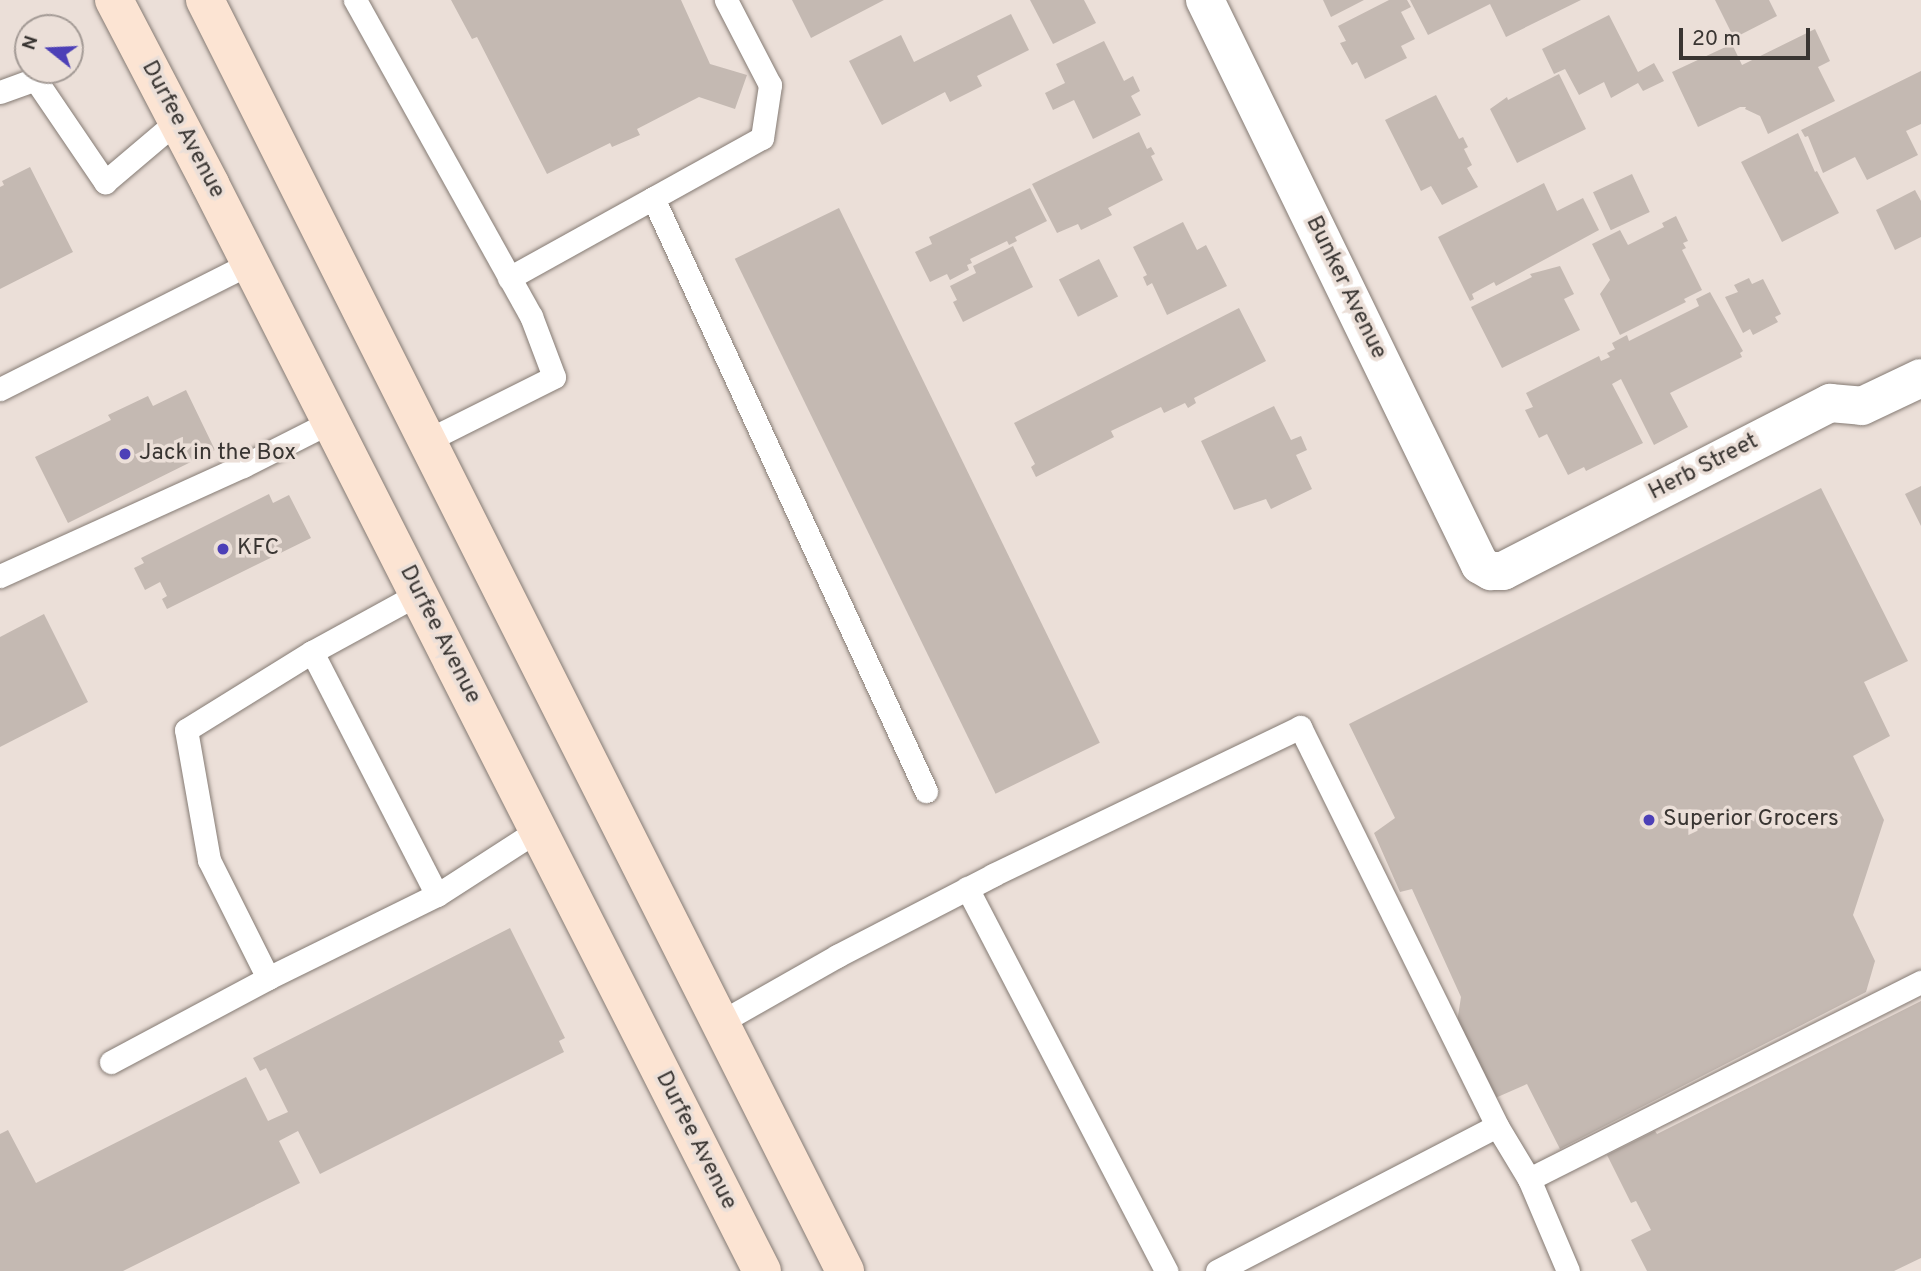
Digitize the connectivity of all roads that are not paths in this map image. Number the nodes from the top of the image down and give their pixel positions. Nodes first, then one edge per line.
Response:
1 (114, 0) edge
2 (205, 0) edge
3 (355, 0) edge
4 (726, 0) edge
5 (1205, 0) edge
6 (0, 92) edge
7 (177, 121) junction
8 (653, 198) junction
9 (250, 262) junction
10 (509, 278) junction
11 (1921, 377) edge
12 (0, 389) edge
13 (330, 422) junction
14 (428, 440) junction
15 (1491, 571) joint
16 (0, 576) edge
17 (418, 594) junction
18 (312, 652) junction
19 (926, 791) dead end
20 (538, 830) junction
21 (967, 888) junction
22 (437, 895) junction
23 (268, 978) junction
24 (1921, 982) edge
25 (719, 1023) junction
26 (111, 1062) dead end
27 (1497, 1126) junction
28 (1528, 1179) junction
29 (762, 1271) edge
30 (845, 1271) edge
31 (1166, 1271) edge
32 (1217, 1271) edge
33 (1568, 1271) edge

1 - 7 main road, Durfee Avenue
2 - 14 main road
3 - 10 lane
4 - 8 lane
5 - 15 street, Bunker Avenue
6 - 7 lane
7 - 9 main road, Durfee Avenue
8 - 10 lane
8 - 19 lane
9 - 12 lane
9 - 13 main road, Durfee Avenue
10 - 14 lane
11 - 15 street, Herb Street
13 - 16 lane
13 - 17 main road, Durfee Avenue
14 - 25 main road
17 - 18 lane
17 - 20 main road, Durfee Avenue
18 - 22 lane
18 - 23 lane
20 - 22 lane
20 - 29 main road, Durfee Avenue
21 - 25 lane
21 - 27 lane
21 - 31 lane
22 - 23 lane
23 - 26 lane
24 - 28 lane
25 - 30 main road
27 - 28 lane
27 - 32 lane
28 - 33 lane

